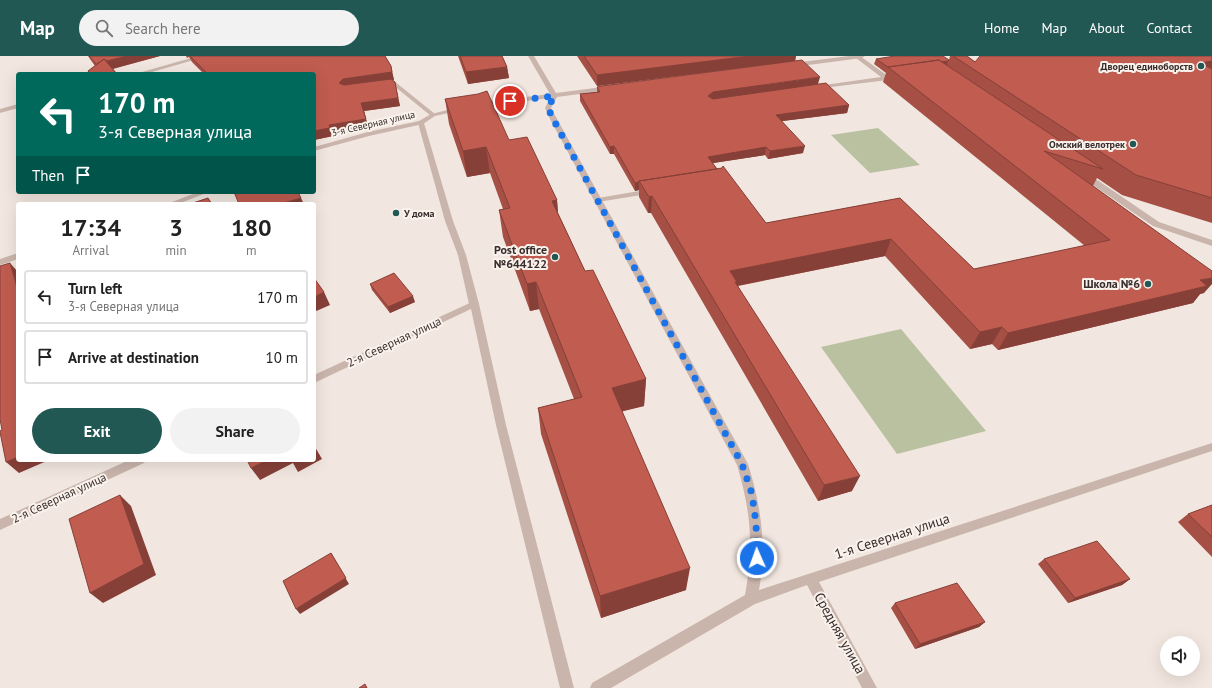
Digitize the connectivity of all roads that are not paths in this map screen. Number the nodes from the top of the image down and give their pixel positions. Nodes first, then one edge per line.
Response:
1 (206, 56) edge
2 (531, 56) edge
3 (860, 56) edge
4 (788, 66) edge
5 (146, 72) edge
6 (906, 75) edge
7 (886, 78) junction
8 (373, 86) edge
9 (616, 88) edge
10 (807, 90) edge
11 (554, 96) junction
12 (16, 107) edge
13 (0, 111) edge
14 (433, 115) junction
15 (421, 123) junction
16 (316, 148) edge
17 (1078, 170) edge
18 (661, 190) edge
19 (199, 194) edge
20 (598, 200) junction
21 (177, 202) edge
22 (1212, 243) edge
23 (16, 257) edge
24 (0, 262) edge
25 (474, 304) junction
26 (316, 378) edge
27 (1212, 447) edge
28 (136, 462) edge
29 (0, 525) edge
30 (810, 578) junction
31 (751, 599) junction
32 (567, 688) edge
33 (596, 688) edge
34 (870, 688) edge

1 - 5 street
2 - 11 street
3 - 4 street
3 - 7 street
6 - 7 street
7 - 10 street
8 - 14 street
9 - 11 street, 3-я Северная улица
11 - 14 street, 3-я Северная улица
11 - 20 street
12 - 13 street
14 - 15 street, 3-я Северная улица
15 - 16 street, 3-я Северная улица
15 - 25 street
17 - 22 street
18 - 20 street
19 - 21 street
20 - 31 street
23 - 24 street
25 - 26 street, 2-я Северная улица
25 - 32 street
27 - 30 street, 1-я Северная улица
28 - 29 street, 2-я Северная улица
30 - 31 street, 1-я Северная улица
30 - 34 street, Средняя улица
31 - 33 street, 1-я Северная улица

